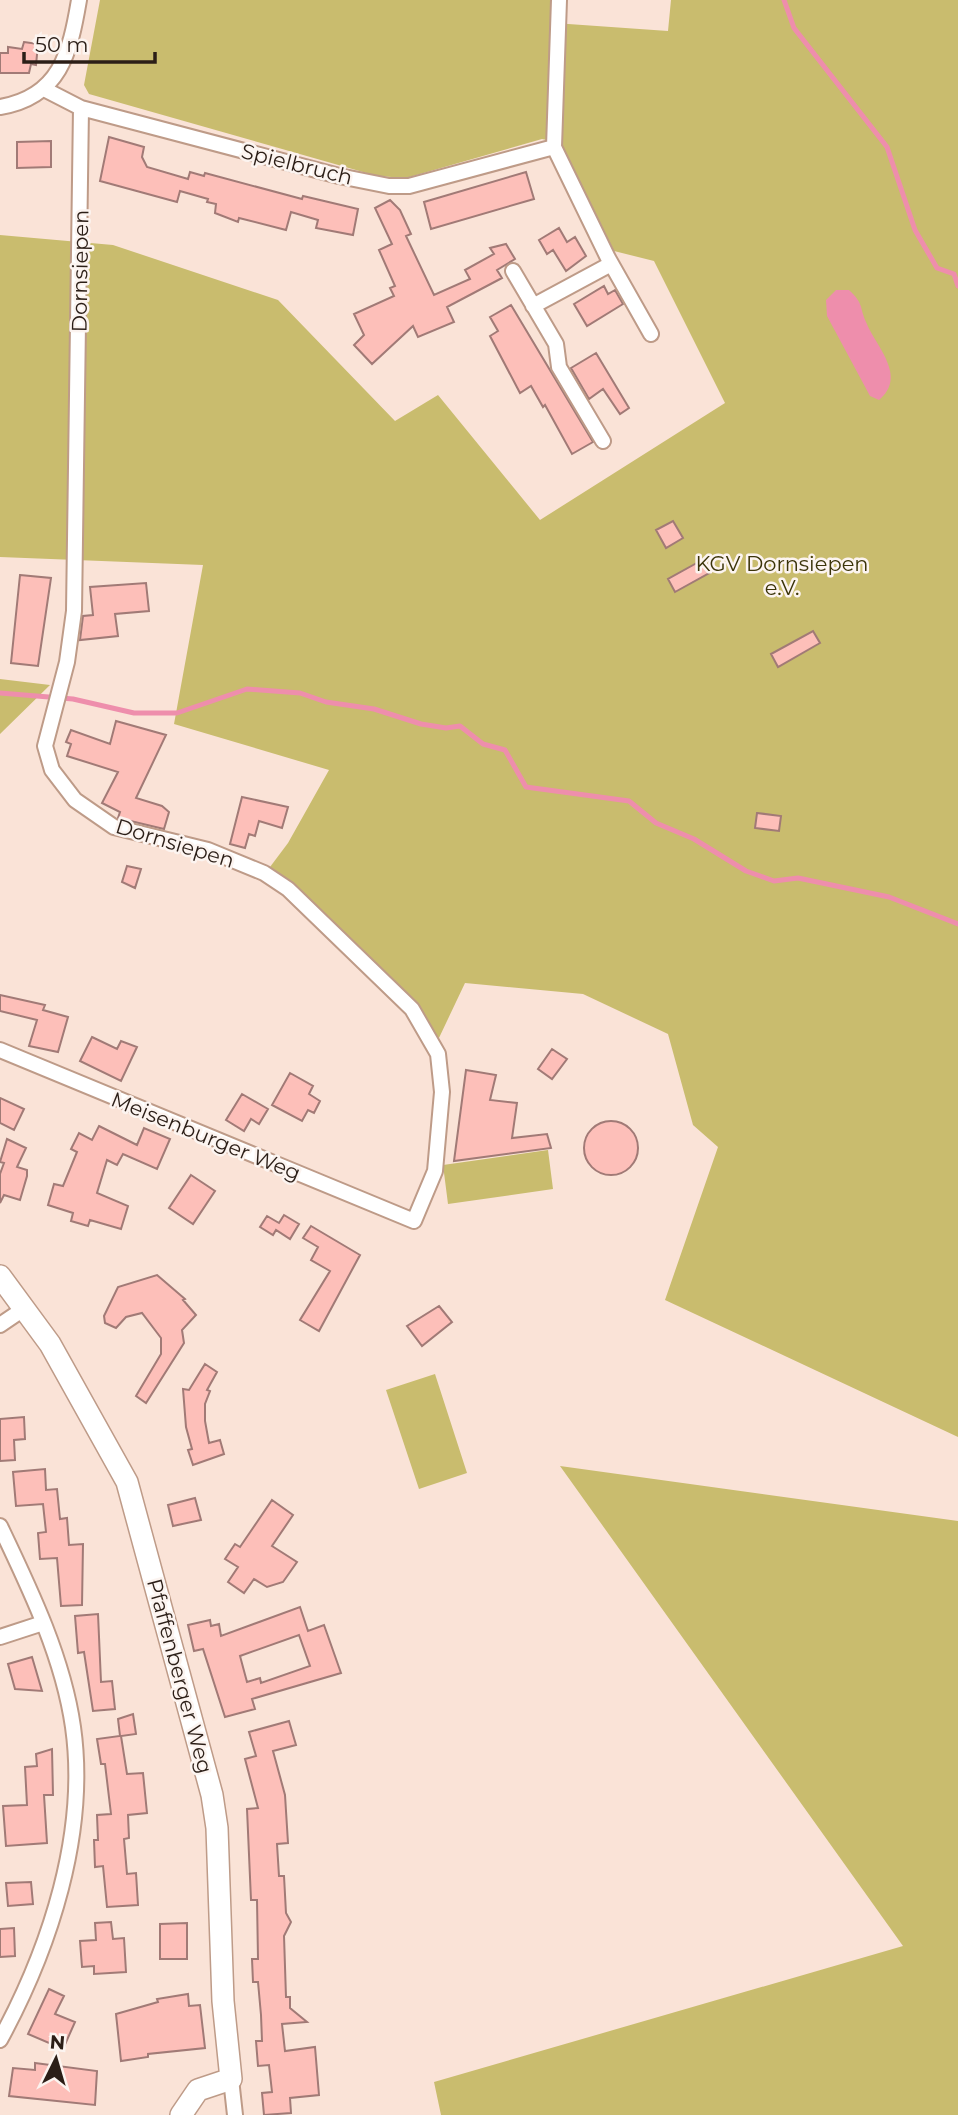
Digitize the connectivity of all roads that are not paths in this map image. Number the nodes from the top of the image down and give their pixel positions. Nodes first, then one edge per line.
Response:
1 (79, 0) edge
2 (559, 0) edge
3 (44, 89) junction
4 (0, 107) edge
5 (81, 108) junction
6 (554, 147) junction
7 (611, 264) junction
8 (513, 271) dead end
9 (533, 306) junction
10 (651, 334) dead end
11 (603, 441) dead end
12 (0, 1050) edge
13 (414, 1221) joint
14 (0, 1276) edge
15 (25, 1308) junction
16 (0, 1325) edge
17 (0, 1526) edge
18 (43, 1623) junction
19 (0, 1637) edge
20 (0, 2040) edge
21 (232, 2078) junction
22 (181, 2115) edge
23 (235, 2115) edge

1 - 3 street
2 - 6 street
3 - 4 street
3 - 5 street, Spielbruch
5 - 6 street, Spielbruch
5 - 13 street, Dornsiepen
6 - 7 street
7 - 9 street
7 - 10 street
8 - 9 street
9 - 11 street
12 - 13 street, Meisenburger Weg
14 - 15 main road, Pfaffenberger Weg
15 - 16 street
15 - 21 main road, Pfaffenberger Weg
17 - 18 street
18 - 19 street
18 - 20 street
21 - 22 main road
21 - 23 street, Pfaffenberger Weg

